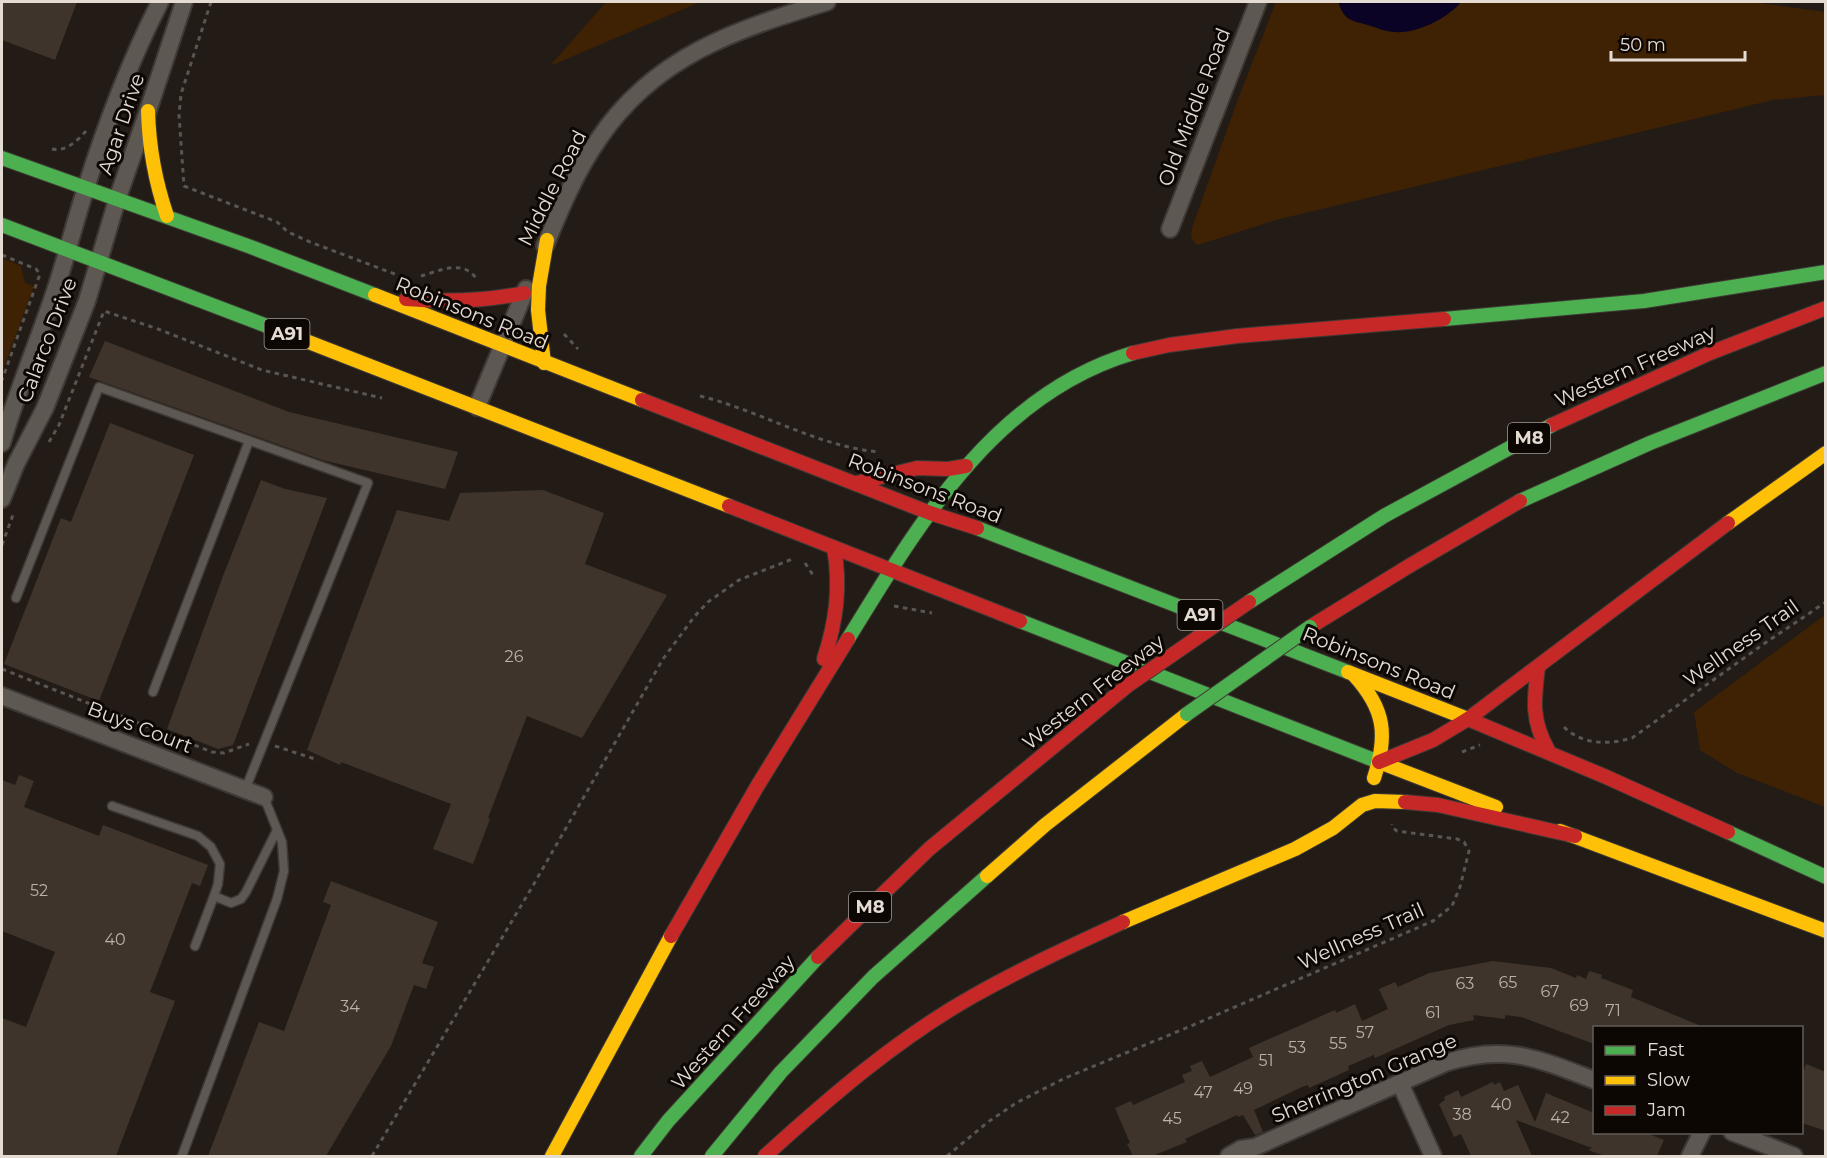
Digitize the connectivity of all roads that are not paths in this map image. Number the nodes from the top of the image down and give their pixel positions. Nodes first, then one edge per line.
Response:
1 (160, 2) edge
2 (184, 2) edge
3 (827, 2) edge
4 (1258, 2) edge
5 (148, 111) junction
6 (2, 158) edge
7 (86, 188) junction
8 (117, 200) junction
9 (167, 216) junction
10 (2, 225) edge
11 (1170, 229) dead end
12 (547, 240) junction
13 (68, 249) junction
14 (98, 261) junction
15 (1826, 272) edge
16 (524, 293) junction
17 (374, 295) junction
18 (1826, 308) edge
19 (503, 345) junction
20 (544, 363) junction
21 (1826, 373) edge
22 (477, 407) junction
23 (249, 441) junction
24 (2, 444) edge
25 (1826, 453) edge
26 (966, 466) junction
27 (857, 483) junction
28 (2, 499) edge
29 (930, 513) junction
30 (834, 548) junction
31 (890, 570) junction
32 (16, 598) dead end
33 (1538, 667) junction
34 (1353, 674) junction
35 (153, 692) dead end
36 (2, 696) edge
37 (802, 712) junction
38 (1468, 719) junction
39 (1548, 750) junction
40 (1379, 762) junction
41 (245, 790) junction
42 (264, 797) joint
43 (112, 806) dead end
44 (1351, 813) junction
45 (277, 830) junction
46 (1575, 837) junction
47 (1826, 877) edge
48 (214, 896) junction
49 (1826, 931) edge
50 (195, 946) dead end
51 (1593, 1080) edge
52 (1400, 1083) junction
53 (1701, 1134) edge
54 (1736, 1134) edge
55 (1250, 1152) edge
56 (182, 1156) edge
57 (552, 1156) edge
58 (641, 1156) edge
59 (712, 1156) edge
60 (765, 1156) edge
61 (1229, 1156) edge
62 (1433, 1156) edge
63 (1690, 1156) edge
64 (1794, 1156) edge

1 - 7 street, Agar Drive
2 - 5 street, Agar Drive
3 - 12 street, Middle Road
4 - 11 street, Old Middle Road
5 - 8 street, Agar Drive
5 - 9 main road
6 - 7 main road, Robinsons Road / A91
7 - 8 main road, Robinsons Road / A91
7 - 13 street, Agar Drive
8 - 9 main road, Robinsons Road / A91
8 - 14 street, Agar Drive
9 - 17 main road, Robinsons Road / A91
10 - 13 main road, A91
12 - 16 street, Middle Road
12 - 20 main road
13 - 14 main road, A91
13 - 24 street, Calarco Drive
14 - 22 main road, A91
14 - 28 street, Calarco Drive
15 - 26 main road
16 - 17 main road
16 - 19 street, Middle Road
17 - 19 main road, Robinsons Road / A91
18 - 58 main road, Western Freeway / M8, bridge
19 - 20 main road, Robinsons Road / A91
19 - 22 street, Middle Road
20 - 27 main road, Robinsons Road / A91
21 - 59 main road, bridge
22 - 30 main road, A91
23 - 32 lane
23 - 35 lane
23 - 41 lane
25 - 33 main road
26 - 27 main road
26 - 29 main road
27 - 29 main road, Robinsons Road / A91
29 - 31 main road
29 - 34 main road, Robinsons Road / A91
30 - 31 main road, A91
30 - 37 main road
31 - 37 main road
31 - 40 main road, A91
33 - 38 main road
33 - 39 main road
34 - 38 main road, Robinsons Road / A91
34 - 40 main road
36 - 41 street, Buys Court
37 - 57 main road
38 - 39 main road, Robinsons Road / A91
38 - 40 main road
39 - 47 main road, Robinsons Road / A91
40 - 44 main road
40 - 46 main road, A91
41 - 42 street, Buys Court
42 - 45 lane
43 - 48 lane
44 - 46 main road
44 - 60 main road
45 - 48 lane
45 - 56 lane
46 - 49 main road, A91
48 - 50 lane
51 - 52 street, Sherrington Grange
52 - 55 street, Sherrington Grange
52 - 62 street
53 - 63 street
54 - 64 street
55 - 61 street, Sherrington Grange

